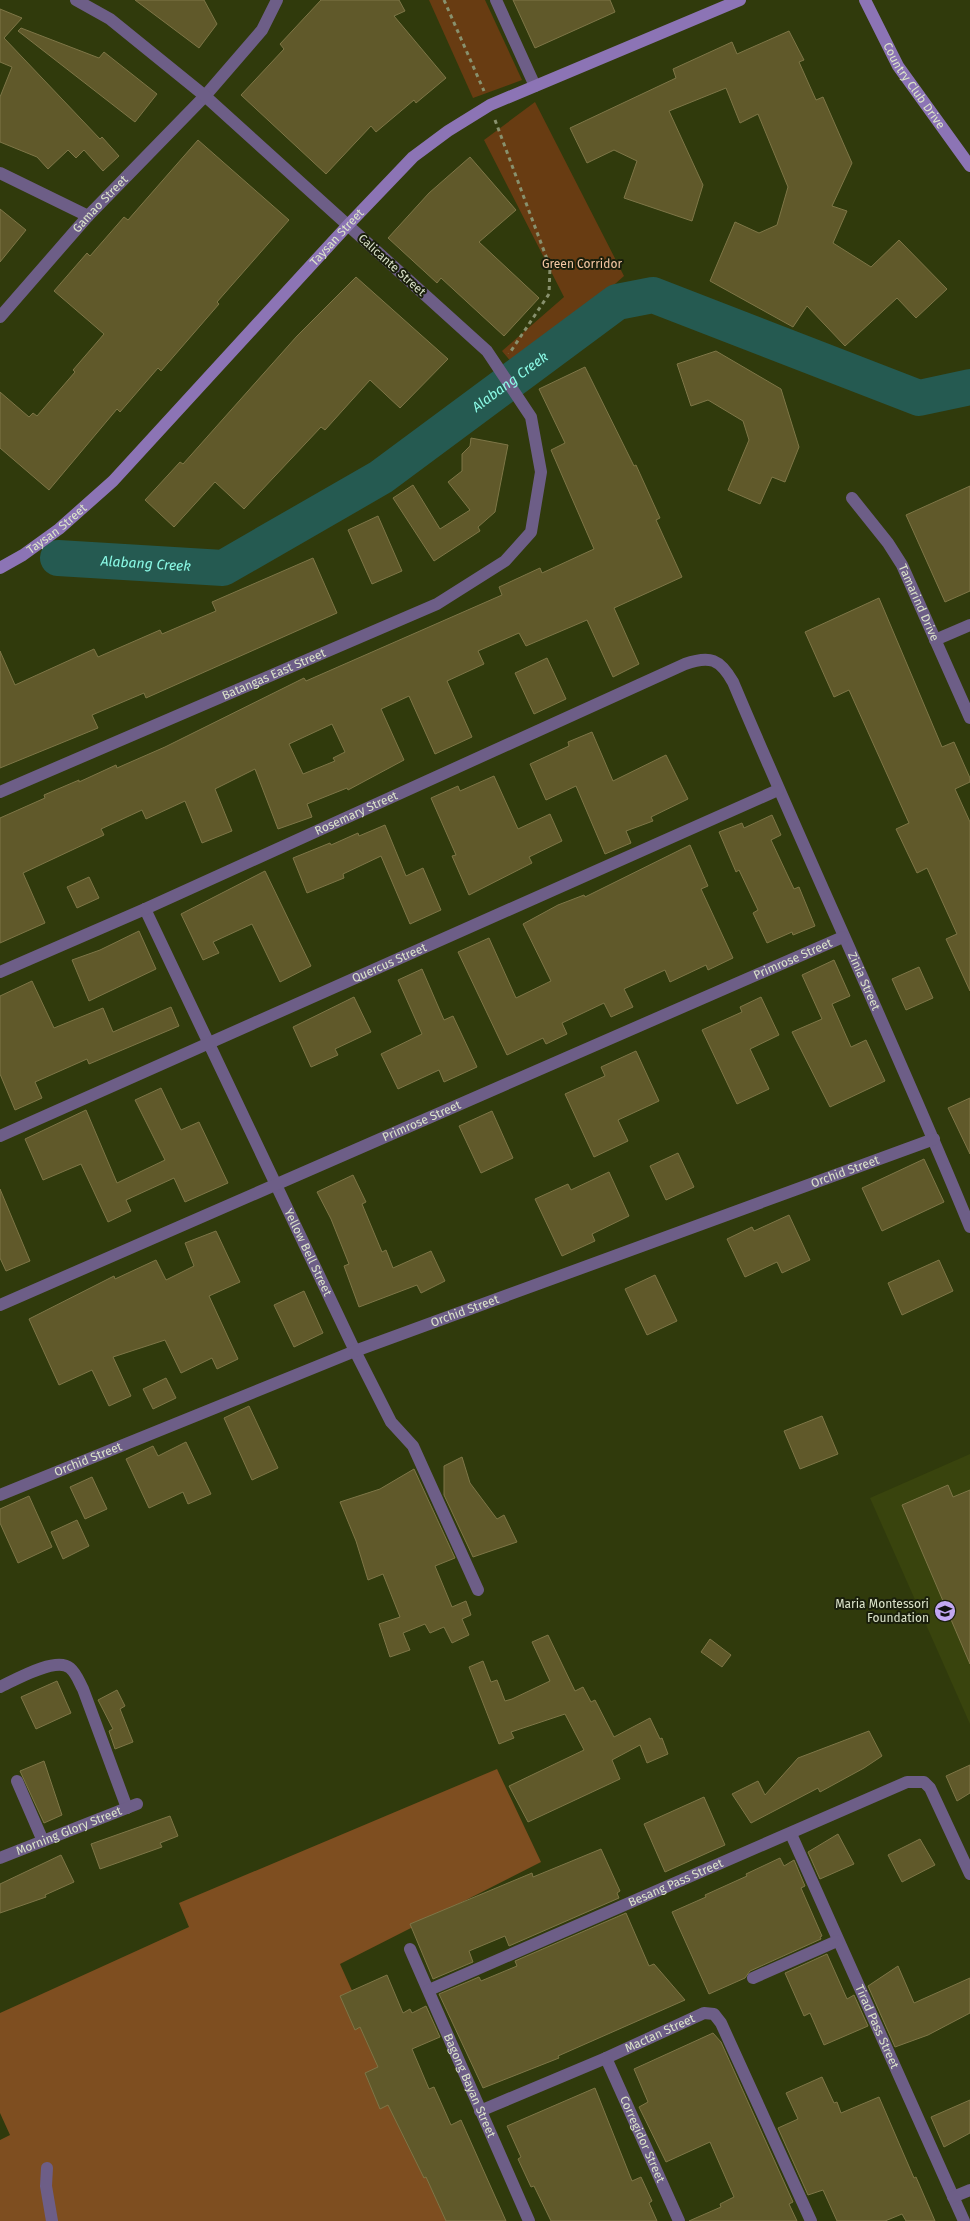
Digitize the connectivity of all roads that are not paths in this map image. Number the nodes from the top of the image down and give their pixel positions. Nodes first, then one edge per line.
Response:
1 (76, 0) edge
2 (277, 0) edge
3 (496, 0) edge
4 (740, 0) edge
5 (865, 0) edge
6 (535, 86) junction
7 (206, 96) junction
8 (970, 166) edge
9 (0, 173) edge
10 (88, 216) junction
11 (348, 225) junction
12 (0, 317) edge
13 (852, 498) dead end
14 (531, 532) joint
15 (0, 568) edge
16 (970, 625) edge
17 (935, 640) junction
18 (713, 660) joint
19 (970, 718) edge
20 (778, 790) junction
21 (0, 792) edge
22 (145, 909) junction
23 (843, 937) junction
24 (0, 972) edge
25 (208, 1044) junction
26 (0, 1136) edge
27 (934, 1139) junction
28 (276, 1185) junction
29 (970, 1227) edge
30 (0, 1305) edge
31 (355, 1351) junction
32 (0, 1495) edge
33 (478, 1590) dead end
34 (0, 1687) edge
35 (17, 1781) dead end
36 (791, 1834) junction
37 (43, 1841) junction
38 (0, 1858) edge
39 (970, 1874) edge
40 (838, 1941) junction
41 (410, 1949) dead end
42 (752, 1978) dead end
43 (429, 1990) junction
44 (606, 2058) junction
45 (480, 2111) junction
46 (46, 2168) dead end
47 (970, 2190) edge
48 (953, 2197) junction
49 (52, 2221) edge
50 (529, 2221) edge
51 (678, 2221) edge
52 (810, 2221) edge
53 (964, 2221) edge

1 - 7 street, Calicante Street
2 - 7 street, Gamao Street
3 - 6 street
4 - 6 street, Taysan Street
5 - 8 street, Country Club Drive
6 - 11 street, Taysan Street
7 - 10 street, Gamao Street
7 - 11 street, Calicante Street
9 - 10 street
10 - 12 street, Gamao Street
11 - 14 street, Calicante Street
11 - 15 street, Taysan Street
13 - 17 street, Tamarind Drive
14 - 21 street, Batangas East Street
16 - 17 street
17 - 19 street, Tamarind Drive
18 - 20 street, Zinia Street
18 - 22 street, Rosemary Street
20 - 23 street, Zinia Street
20 - 25 street, Quercus Street
22 - 24 street, Rosemary Street
22 - 25 street, Yellow Bell Street
23 - 27 street, Zinia Street
23 - 28 street, Primrose Street
25 - 26 street, Quercus Street
25 - 28 street, Yellow Bell Street
27 - 29 street, Zinia Street
27 - 31 street, Orchid Street
28 - 30 street, Primrose Street
28 - 31 street, Yellow Bell Street
31 - 32 street, Orchid Street
31 - 33 street, Yellow Bell Street
34 - 37 street, Morning Glory Street
35 - 37 street
36 - 39 street, Besang Pass Street
36 - 40 street, Tirad Pass Street
36 - 43 street, Besang Pass Street
37 - 38 street, Morning Glory Street
40 - 42 street
40 - 48 street, Tirad Pass Street
41 - 43 street, Bagong Bayan Street
43 - 45 street, Bagong Bayan Street
44 - 45 street, Mactan Street
44 - 51 street, Corregidor Street
44 - 52 street, Mactan Street
45 - 50 street, Bagong Bayan Street
46 - 49 street
47 - 48 street
48 - 53 street, Tirad Pass Street

